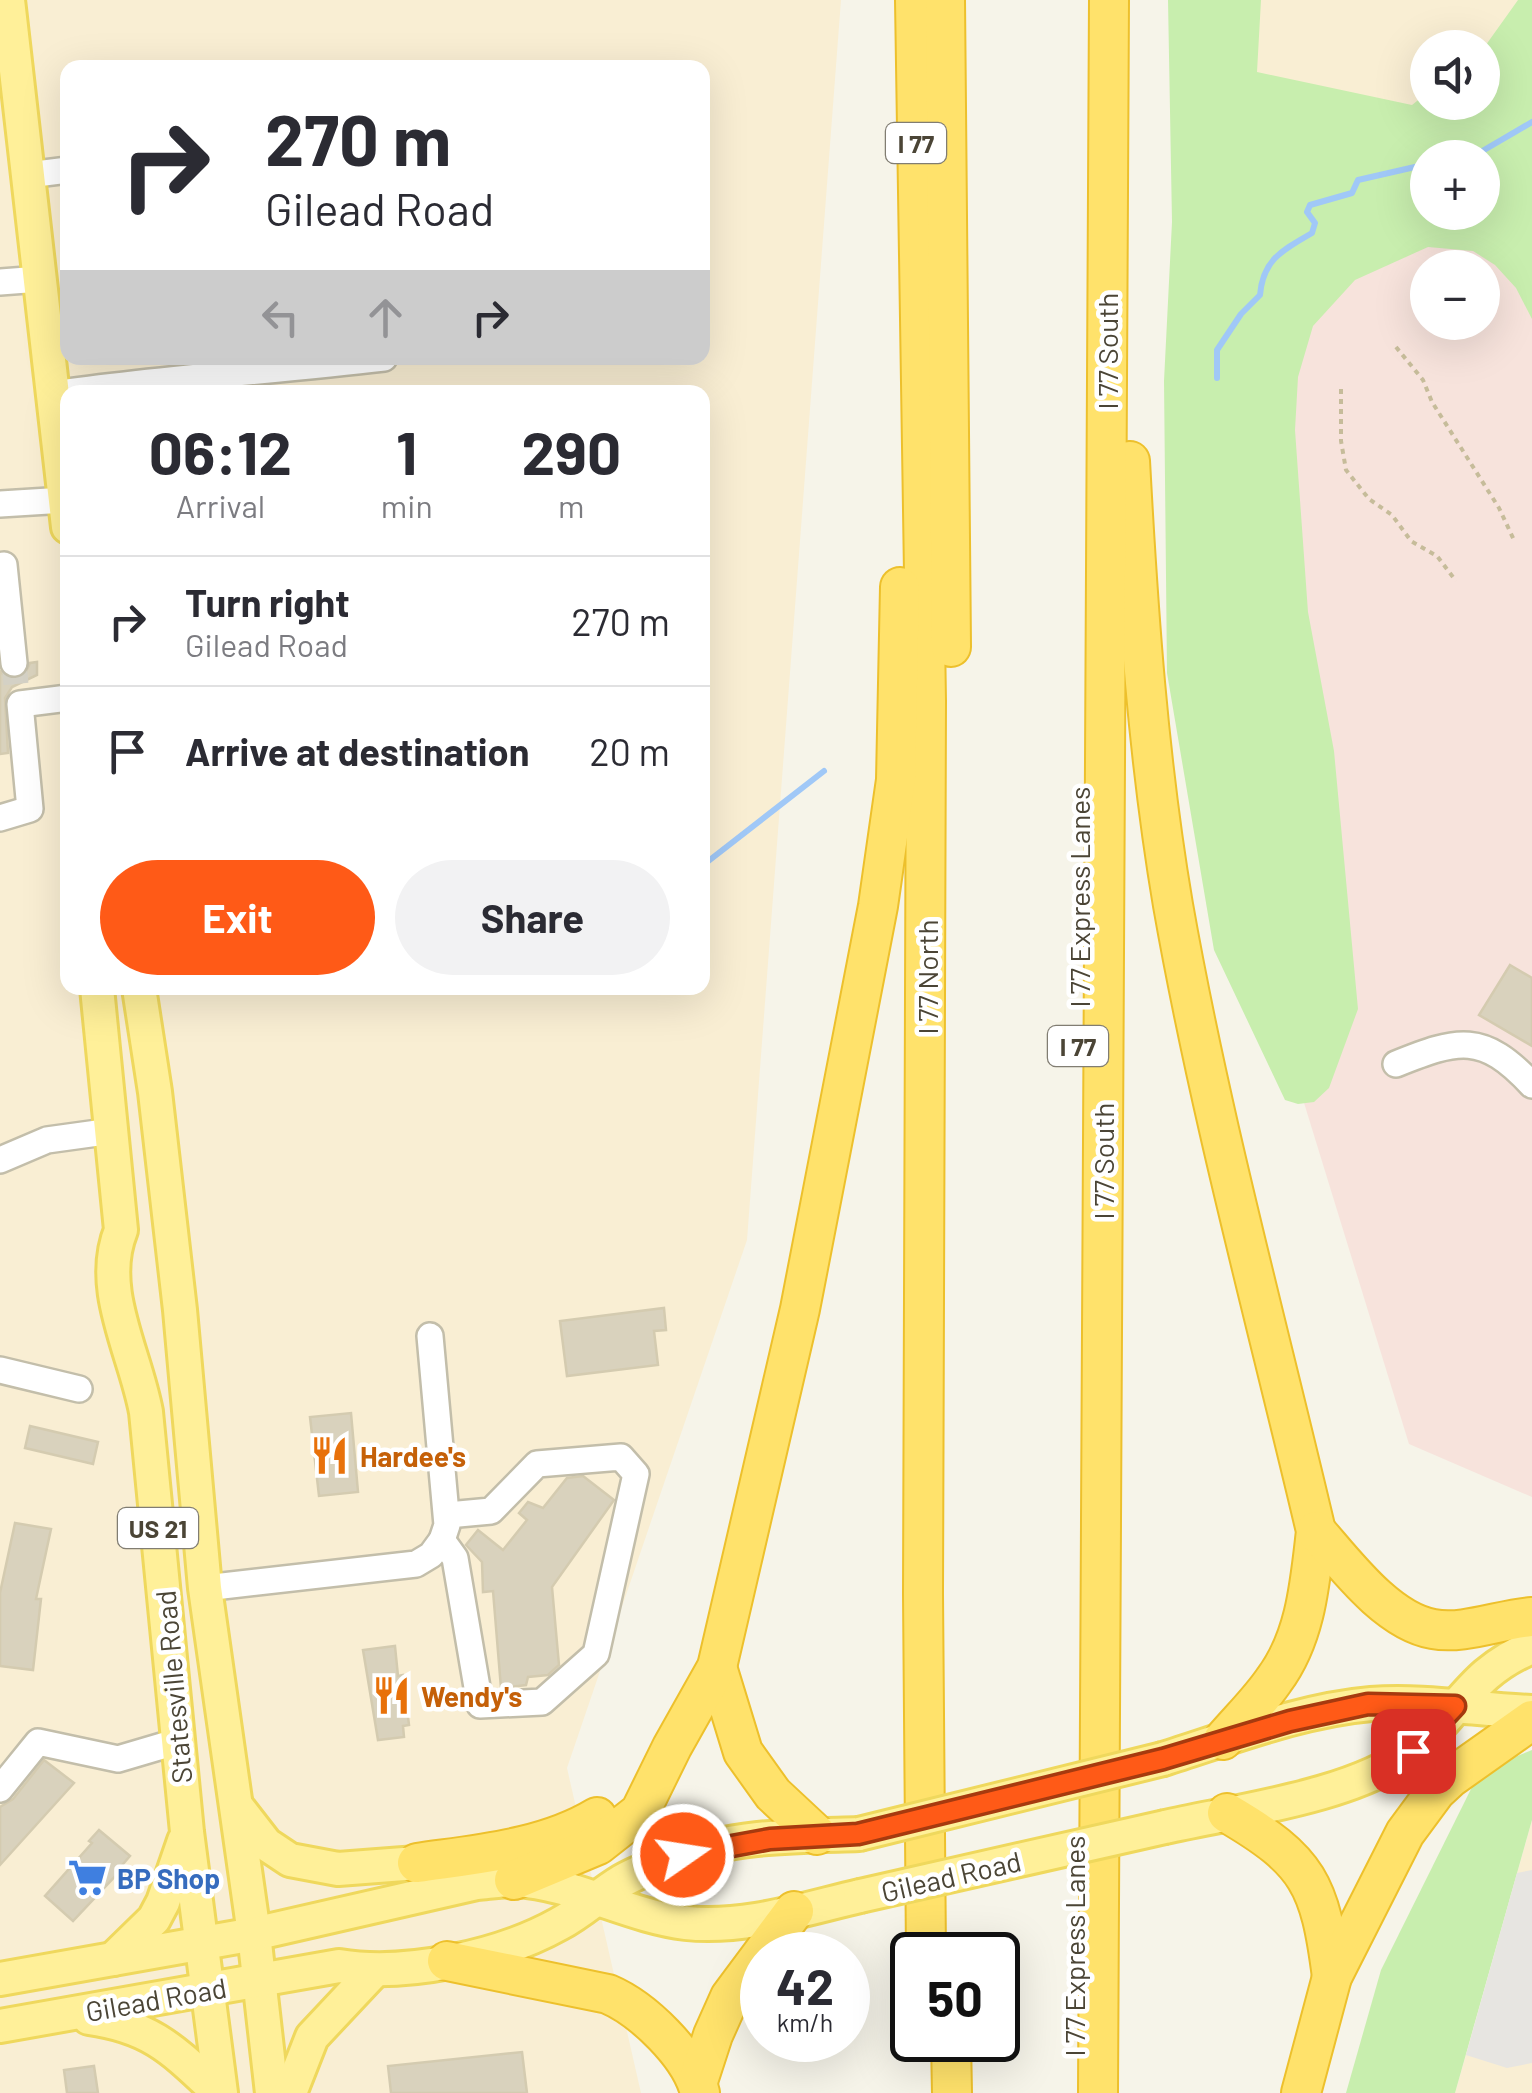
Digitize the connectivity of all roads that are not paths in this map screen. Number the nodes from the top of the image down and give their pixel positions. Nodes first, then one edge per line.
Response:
1 (915, 0) edge
2 (945, 0) edge
3 (1084, 0) edge
4 (1109, 0) edge
5 (7, 22) edge
6 (1109, 49) junction
7 (60, 171) edge
8 (28, 174) junction
9 (40, 279) junction
10 (0, 282) edge
11 (918, 286) junction
12 (324, 365) edge
13 (188, 366) edge
14 (96, 385) edge
15 (60, 392) edge
16 (52, 394) junction
17 (60, 463) edge
18 (0, 504) edge
19 (60, 513) edge
20 (0, 566) edge
21 (16, 684) junction
22 (60, 696) edge
23 (0, 818) edge
24 (98, 995) edge
25 (139, 995) edge
26 (1396, 1064) dead end
27 (1532, 1085) edge
28 (112, 1131) junction
29 (0, 1160) edge
30 (121, 1230) junction
31 (180, 1310) junction
32 (430, 1336) dead end
33 (0, 1370) edge
34 (78, 1388) dead end
35 (445, 1527) junction
36 (1316, 1531) junction
37 (205, 1588) junction
38 (1532, 1617) edge
39 (1532, 1646) edge
40 (717, 1668) junction
41 (1455, 1706) junction
42 (1532, 1712) edge
43 (1532, 1720) edge
44 (1223, 1740) junction
45 (179, 1741) junction
46 (672, 1747) junction
47 (0, 1789) edge
48 (237, 1806) junction
49 (1227, 1814) junction
50 (187, 1832) junction
51 (817, 1836) junction
52 (418, 1864) junction
53 (514, 1880) junction
54 (476, 1883) junction
55 (596, 1901) junction
56 (794, 1911) junction
57 (926, 1932) edge
58 (950, 1932) edge
59 (254, 1934) junction
60 (202, 1942) junction
61 (114, 1959) junction
62 (447, 1961) junction
63 (54, 1970) junction
64 (372, 1972) junction
65 (1332, 1976) junction
66 (0, 1980) edge
67 (260, 1981) junction
68 (209, 1989) junction
69 (0, 2000) edge
70 (70, 2015) junction
71 (0, 2026) edge
72 (926, 2062) edge
73 (952, 2062) edge
74 (699, 2087) edge
75 (220, 2093) edge
76 (272, 2093) edge
77 (290, 2093) edge
78 (927, 2093) edge
79 (952, 2093) edge
80 (1073, 2093) edge
81 (1098, 2093) edge
82 (1302, 2093) edge

1 - 11 highway, I 77 North / I 77
2 - 58 highway, I 77
3 - 80 highway, I 77 Express Lanes / I 77
4 - 6 highway, I 77
5 - 8 main road
6 - 36 highway
6 - 81 highway, I 77 South / I 77
7 - 8 street
8 - 9 main road
9 - 10 street
9 - 16 main road
11 - 40 highway
11 - 57 highway, I 77 North / I 77
12 - 13 street
13 - 14 street
15 - 16 street
16 - 17 main road
18 - 19 street
20 - 21 street
21 - 22 street
21 - 23 street
24 - 28 main road, Statesville Road / US 21
25 - 31 main road, Statesville Road / US 21
26 - 27 street
28 - 29 street
28 - 30 main road, Statesville Road / US 21
30 - 31 main road
30 - 45 main road, Statesville Road / US 21
31 - 37 main road, Statesville Road / US 21
32 - 35 street
33 - 34 street
35 - 35 street
35 - 37 street
36 - 38 highway
36 - 44 highway
37 - 48 main road, Statesville Road / US 21
39 - 41 main road, Gilead Road
40 - 46 highway
40 - 51 highway
41 - 42 main road, Gilead Road
41 - 44 main road, Gilead Road
41 - 49 main road, Gilead Road
43 - 65 highway
44 - 51 main road, Gilead Road, bridge
45 - 47 street
45 - 50 main road, Statesville Road / US 21
46 - 52 highway
46 - 53 highway
48 - 52 main road
48 - 59 main road, Statesville Road / US 21
49 - 56 main road, Gilead Road, bridge
49 - 65 highway
50 - 60 main road, Statesville Road / US 21
50 - 61 main road
51 - 55 main road, Gilead Road
52 - 54 main road
53 - 54 main road, Gilead Road
53 - 55 main road, Gilead Road
54 - 59 main road, Gilead Road
55 - 56 main road, Gilead Road
55 - 62 main road, Gilead Road
56 - 74 highway
59 - 60 main road, Gilead Road
59 - 67 main road, Statesville Road / US 21
60 - 61 main road, Gilead Road
60 - 68 main road, Statesville Road / US 21
61 - 63 main road, Gilead Road
62 - 64 main road, Gilead Road
62 - 74 highway
63 - 66 main road, Gilead Road
63 - 69 main road
64 - 67 main road, Gilead Road
64 - 77 main road
65 - 82 highway
67 - 68 main road, Gilead Road
67 - 76 main road, Statesville Road / US 21
68 - 70 main road, Gilead Road
68 - 75 main road, Statesville Road / US 21
70 - 71 main road, Gilead Road
70 - 75 main road
72 - 78 highway
73 - 79 highway

